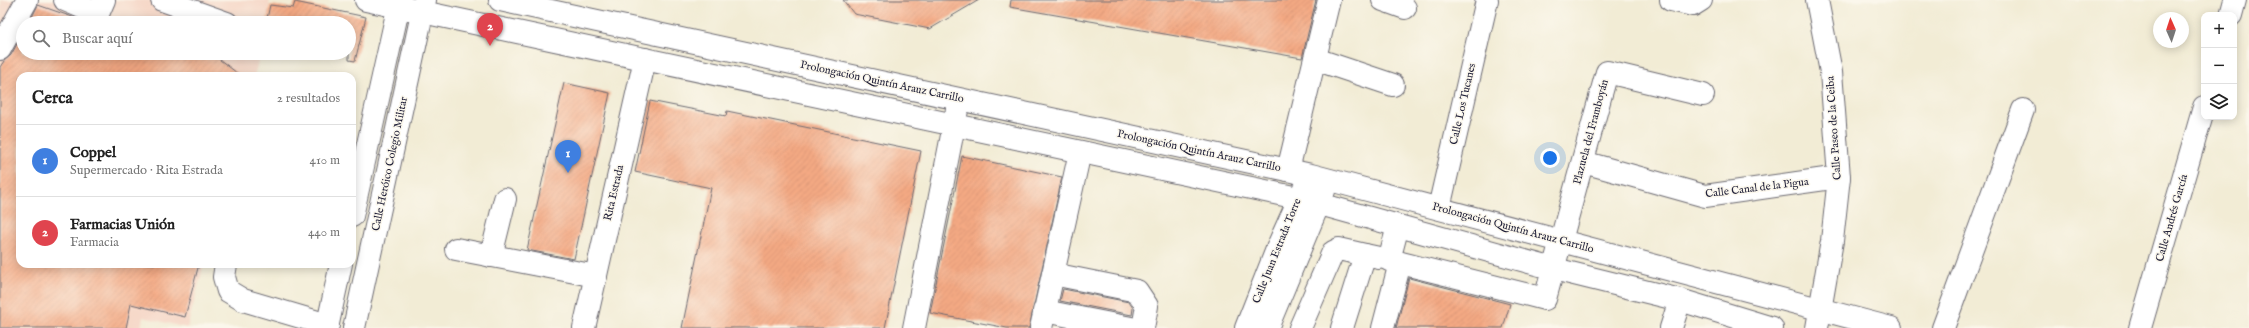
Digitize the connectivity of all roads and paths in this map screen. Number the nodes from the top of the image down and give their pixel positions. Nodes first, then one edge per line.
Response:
1 (27, 0) edge
2 (65, 0) edge
3 (104, 0) edge
4 (162, 0) edge
5 (366, 0) edge
6 (500, 0) edge
7 (1329, 0) edge
8 (1383, 0) edge
9 (1487, 0) edge
10 (1671, 0) edge
11 (1701, 0) edge
12 (1817, 0) edge
13 (2235, 0) edge
14 (400, 3) edge
15 (425, 6) edge
16 (1405, 8) dead end
17 (2232, 12) edge
18 (18, 16) edge
19 (207, 16) edge
20 (16, 20) edge
21 (702, 44) junction
22 (0, 49) edge
23 (645, 58) junction
24 (1315, 59) junction
25 (696, 70) junction
26 (1393, 85) dead end
27 (1703, 95) dead end
28 (959, 99) junction
29 (2023, 110) dead end
30 (2201, 117) edge
31 (954, 125) junction
32 (1144, 139) junction
33 (1080, 152) junction
34 (1583, 162) junction
35 (1139, 164) junction
36 (1288, 170) junction
37 (1319, 177) junction
38 (1839, 177) junction
39 (356, 198) edge
40 (1298, 198) junction
41 (505, 199) dead end
42 (1320, 204) junction
43 (1439, 208) junction
44 (1398, 226) junction
45 (1562, 241) junction
46 (456, 249) dead end
47 (1364, 255) junction
48 (491, 256) junction
49 (1395, 261) junction
50 (225, 268) edge
51 (340, 268) edge
52 (1554, 269) junction
53 (1053, 274) junction
54 (596, 276) junction
55 (1680, 300) junction
56 (1819, 318) edge
57 (1043, 319) edge
58 (1261, 326) edge
59 (327, 327) edge
60 (354, 328) edge
61 (584, 328) edge
62 (914, 328) edge
63 (1131, 328) edge
64 (1143, 328) edge
65 (1300, 328) edge
66 (1342, 328) edge
67 (1383, 328) edge
68 (1671, 328) edge
69 (1772, 328) edge
70 (1891, 328) edge
71 (1943, 328) edge
72 (2140, 328) edge

1 - 18 street
2 - 3 street
4 - 19 street
5 - 14 street
6 - 21 street, Prolongación Quintín Arauz Carrillo
7 - 24 street
8 - 16 street
9 - 43 street, Calle Los Tucanes
10 - 11 street
12 - 38 street, Calle Paseo de la Ceiba
13 - 17 street
14 - 15 street
14 - 39 street
15 - 23 street
15 - 60 street, Calle Heróico Colegio Militar
20 - 22 street
21 - 25 street
21 - 28 street, Prolongación Quintín Arauz Carrillo
23 - 25 street
23 - 54 street, Rita Estrada
24 - 26 street
24 - 36 street
25 - 31 street
27 - 34 street, Plazuela del Framboyán
28 - 31 street
28 - 32 street, Prolongación Quintín Arauz Carrillo
29 - 71 street
30 - 72 street, Calle Andrés García
31 - 33 street
31 - 62 street
32 - 35 street
32 - 36 street, Prolongación Quintín Arauz Carrillo
33 - 35 street
33 - 53 street
34 - 38 street, Calle Canal de la Pigua
34 - 45 street, Plazuela del Framboyán
35 - 40 street
36 - 37 street, Prolongación Quintín Arauz Carrillo
37 - 40 street, Calle Juan Estrada Torre
37 - 42 street, Calle Juan Estrada Torre
37 - 43 street, Prolongación Quintín Arauz Carrillo
38 - 56 street, Calle Paseo de la Ceiba
40 - 42 street
40 - 58 street, Calle Juan Estrada Torre
41 - 48 street
42 - 44 street
42 - 58 street, Calle Juan Estrada Torre
43 - 45 street, Prolongación Quintín Arauz Carrillo
44 - 49 street
44 - 52 street
45 - 52 street, Plazuela del Framboyán
45 - 56 street, Prolongación Quintín Arauz Carrillo
46 - 48 street
47 - 49 street
47 - 65 street
47 - 66 street
48 - 54 street
49 - 52 street, Plazuela del Framboyán
49 - 67 street
50 - 59 street
51 - 59 street
52 - 55 street
53 - 57 street
53 - 64 street
54 - 61 street, Rita Estrada
55 - 68 street
55 - 69 street
56 - 70 street, Prolongación Quintín Arauz Carrillo
57 - 63 street

